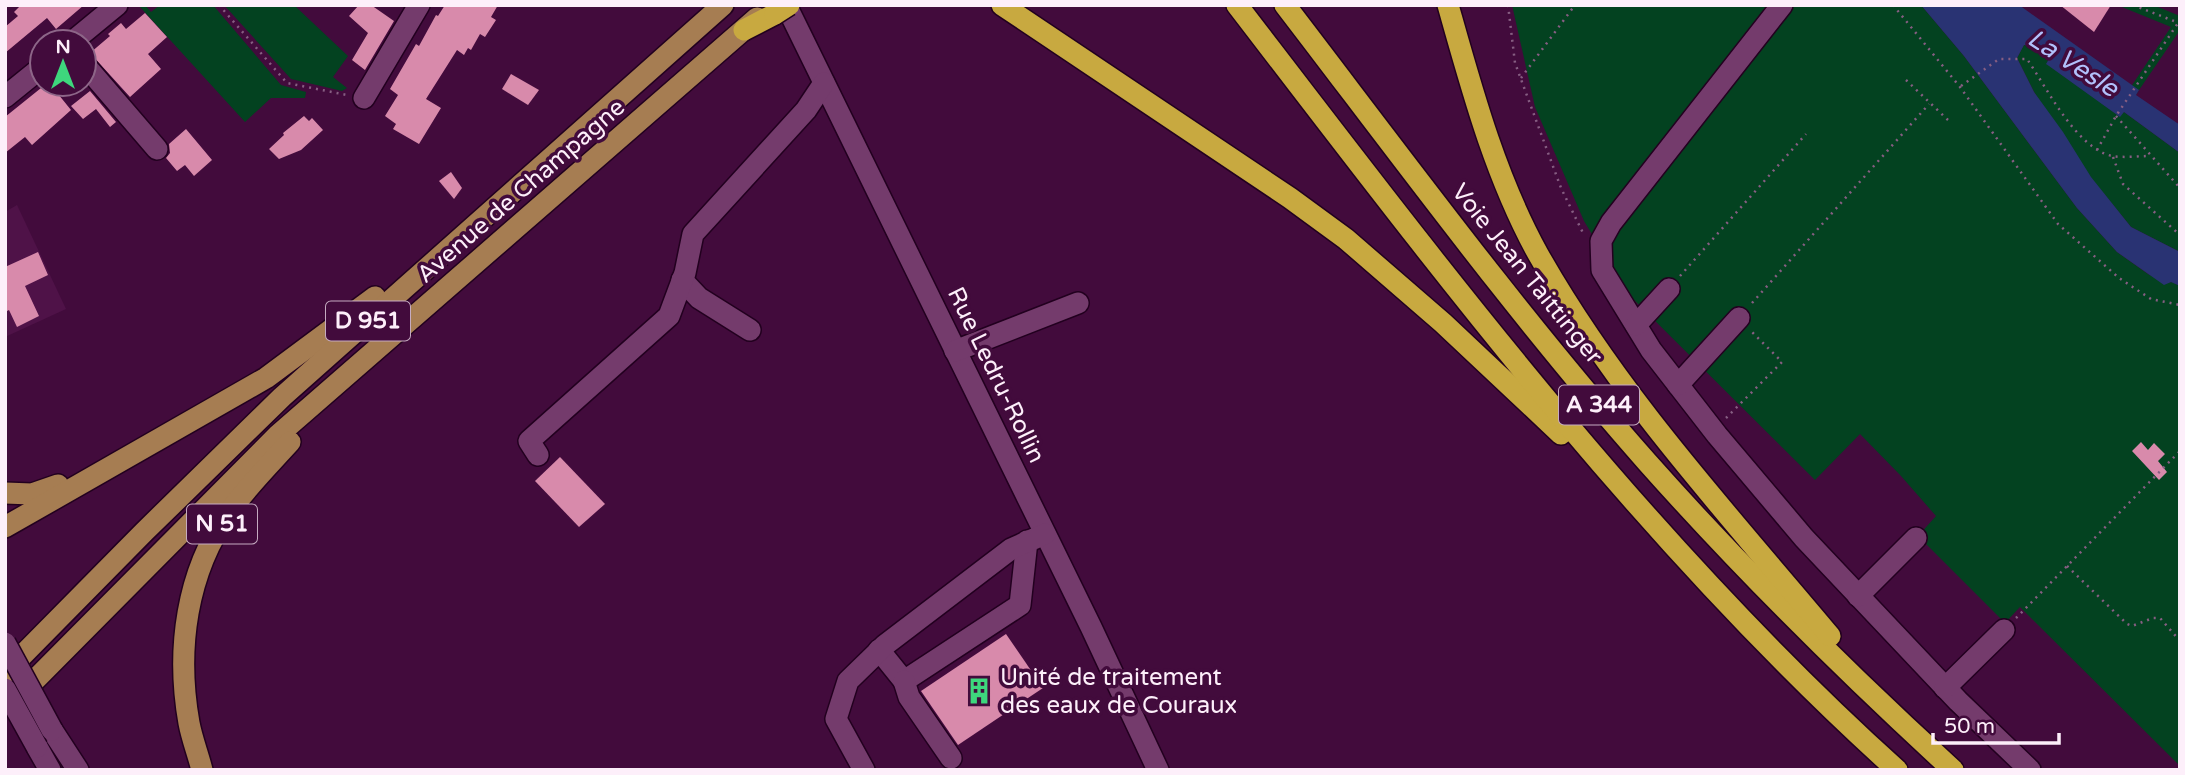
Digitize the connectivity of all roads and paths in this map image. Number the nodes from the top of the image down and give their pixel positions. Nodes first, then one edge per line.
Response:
1 (117, 5) edge
2 (219, 5) edge
3 (418, 5) edge
4 (723, 5) edge
5 (1002, 5) edge
6 (1237, 5) edge
7 (1285, 5) edge
8 (1448, 5) edge
9 (1508, 5) edge
10 (1574, 5) edge
11 (1782, 5) edge
12 (1892, 5) edge
13 (2133, 5) edge
14 (778, 7) edge
15 (2179, 23) edge
16 (89, 28) edge
17 (744, 30) joint
18 (28, 75) edge
19 (1521, 78) junction
20 (98, 80) edge
21 (1906, 80) dead end
22 (824, 83) junction
23 (9, 87) edge
24 (1961, 87) junction
25 (364, 98) joint
26 (1929, 104) junction
27 (599, 116) junction
28 (2116, 116) junction
29 (1948, 120) dead end
30 (1806, 134) dead end
31 (157, 149) dead end
32 (2097, 150) junction
33 (2112, 156) junction
34 (2150, 156) junction
35 (2180, 188) edge
36 (1584, 235) dead end
37 (2180, 235) edge
38 (682, 280) junction
39 (1669, 289) joint
40 (1078, 303) dead end
41 (2180, 305) edge
42 (1739, 318) junction
43 (1636, 325) junction
44 (750, 330) dead end
45 (394, 336) junction
46 (955, 351) junction
47 (1678, 385) junction
48 (1713, 430) junction
49 (2180, 452) edge
50 (538, 455) dead end
51 (104, 470) junction
52 (5, 493) edge
53 (1637, 505) junction
54 (5, 527) edge
55 (1036, 538) junction
56 (1916, 538) dead end
57 (2067, 566) junction
58 (1858, 596) junction
59 (2004, 631) joint
60 (2180, 641) edge
61 (5, 643) edge
62 (880, 650) junction
63 (5, 673) edge
64 (904, 681) junction
65 (1945, 688) junction
66 (5, 690) edge
67 (5, 710) edge
68 (1900, 722) junction
69 (951, 758) dead end
70 (50, 770) edge
71 (78, 770) edge
72 (202, 770) edge
73 (864, 770) edge
74 (1158, 770) edge
75 (1897, 770) edge
76 (1953, 770) edge
77 (2030, 770) edge

1 - 16 street
2 - 25 path
3 - 25 street
4 - 27 main road, Avenue de Champagne / D 951
5 - 53 highway
6 - 53 highway, A 344
7 - 68 highway, Voie Jean Taittinger / A 344
8 - 68 highway
9 - 19 path
10 - 19 path
11 - 43 street
12 - 24 path
13 - 15 path
14 - 17 highway
14 - 22 street, Rue Ledru-Rollin
15 - 28 path
17 - 45 main road, Avenue de Champagne / D 951
18 - 23 street
19 - 36 path
20 - 31 street
21 - 26 path
22 - 38 street
22 - 46 street, Rue Ledru-Rollin
24 - 32 path
24 - 41 path
26 - 29 path
26 - 42 path
27 - 51 main road
27 - 63 main road, Avenue de Champagne / D 951
28 - 32 path
28 - 34 path
30 - 39 path
32 - 33 path
33 - 34 path
33 - 37 path
34 - 35 path
38 - 44 street
38 - 50 street
39 - 43 street
40 - 46 street
42 - 47 street
42 - 48 path
43 - 47 street
45 - 67 main road, Avenue de Champagne / D 951
45 - 72 main road, N 51
46 - 55 street, Rue Ledru-Rollin
47 - 48 street
48 - 58 street
49 - 57 path
51 - 52 main road
51 - 54 main road
53 - 75 highway, A 344
55 - 62 street
55 - 64 street
55 - 74 street, Rue Ledru-Rollin
56 - 58 street
57 - 59 path
57 - 60 path
58 - 65 street
59 - 65 street
61 - 71 street, bridge
62 - 64 street
62 - 73 street
64 - 69 street
65 - 77 street
66 - 70 street, bridge
68 - 76 highway, Voie Jean Taittinger / A 344

